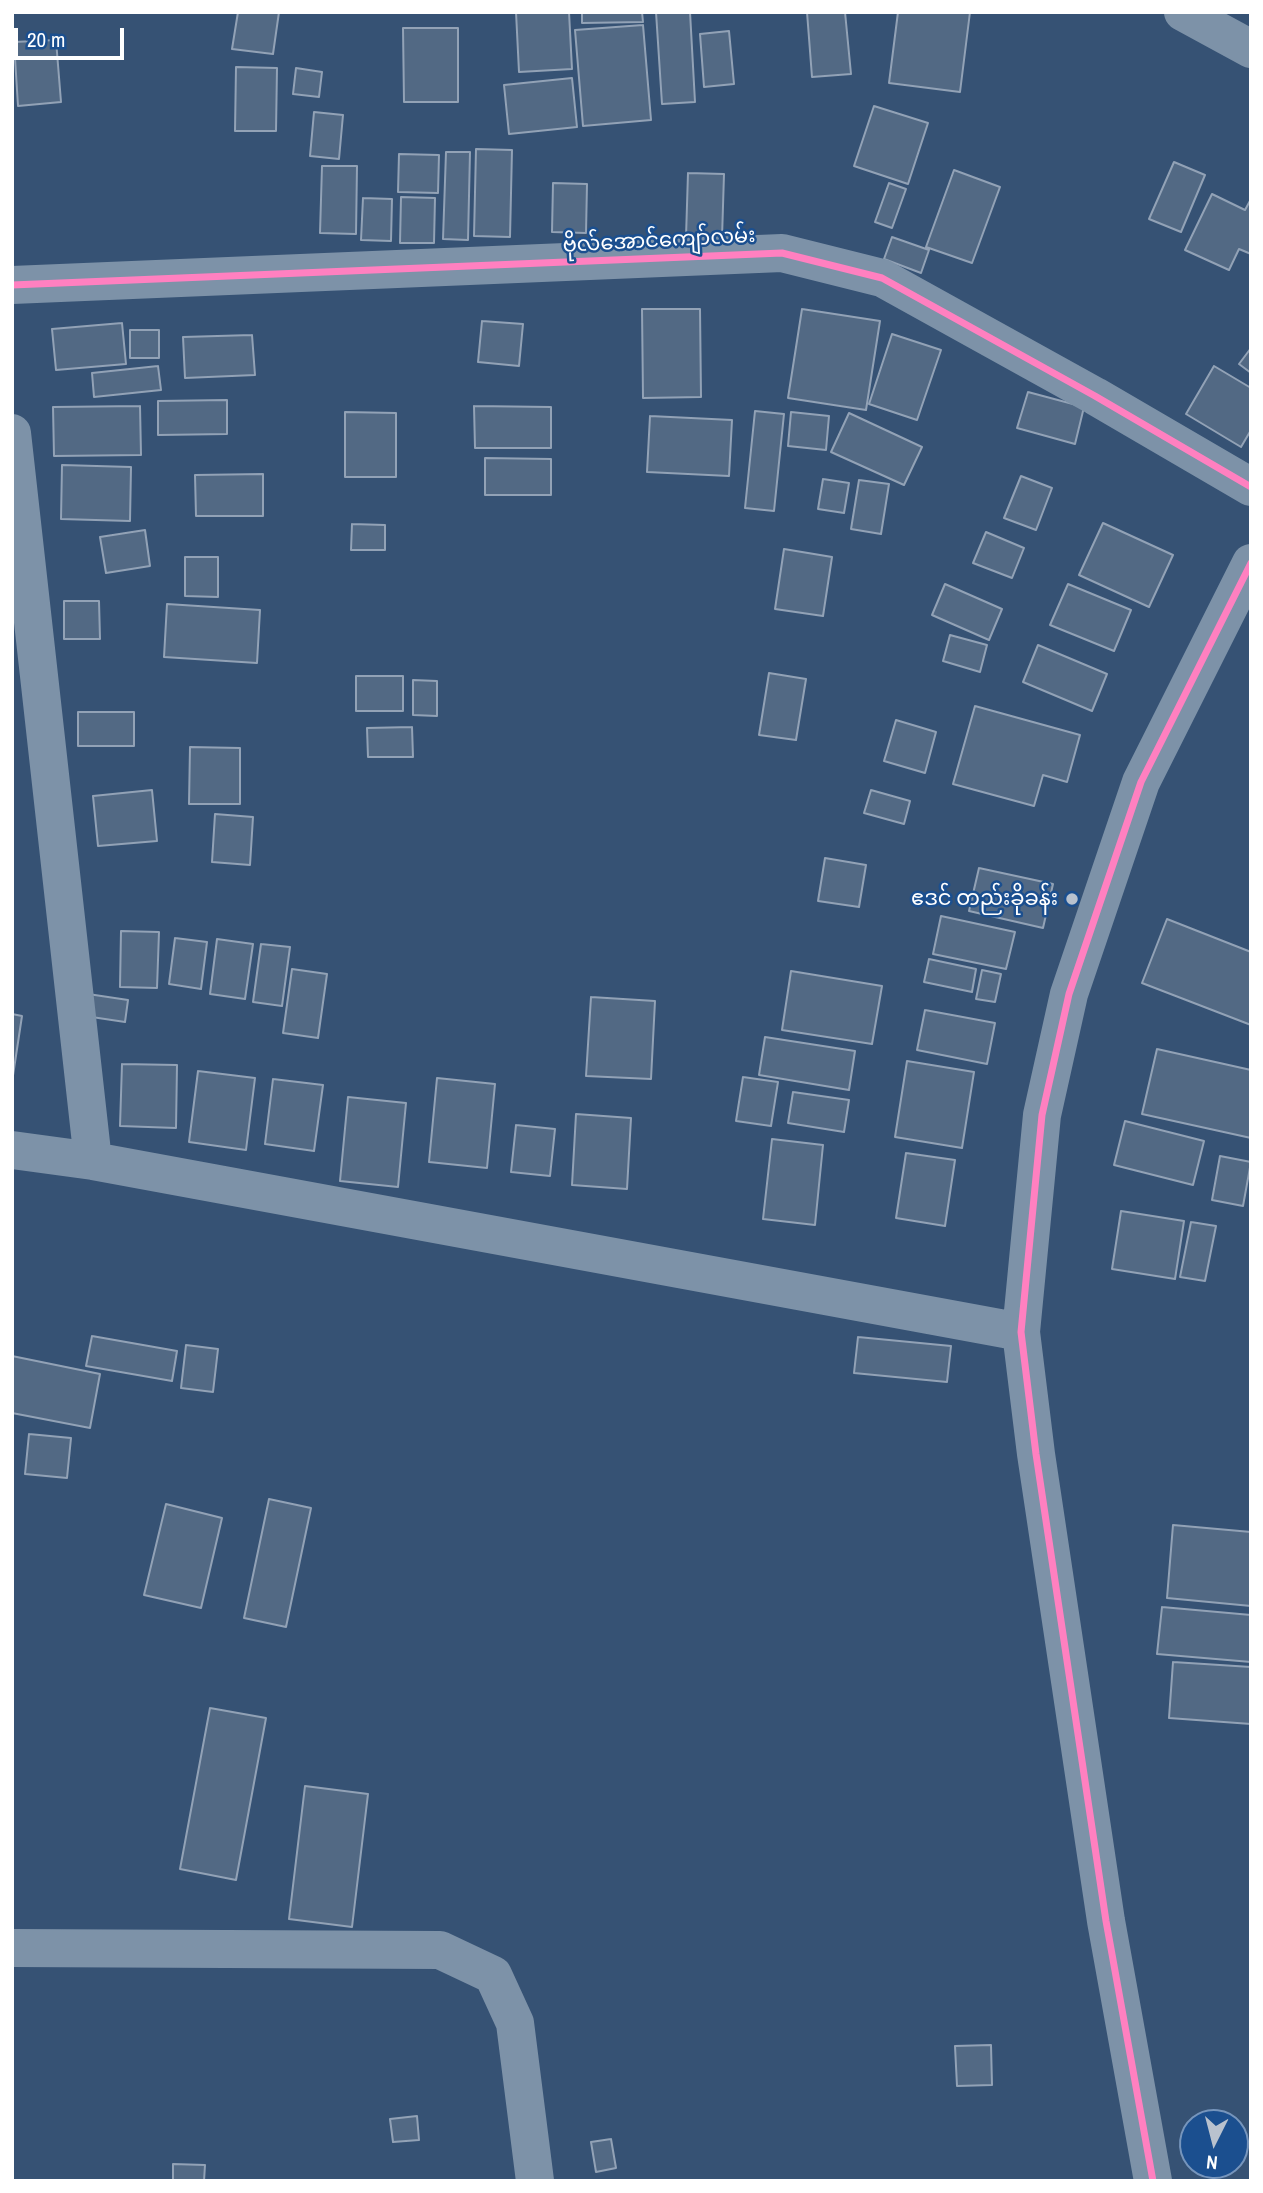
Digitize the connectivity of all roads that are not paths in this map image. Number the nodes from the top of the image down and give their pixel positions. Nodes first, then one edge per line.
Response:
1 (1183, 12) edge
2 (1251, 49) edge
3 (12, 285) edge
4 (12, 433) edge
5 (1251, 487) edge
6 (1251, 563) edge
7 (12, 1150) edge
8 (93, 1161) junction
9 (1021, 1332) junction
10 (12, 1948) edge
11 (535, 2181) edge
12 (1153, 2181) edge

1 - 2 street
3 - 5 street, ဗိုလ်အောင်ကျော်လမ်း
4 - 8 street
6 - 9 street
7 - 8 street
8 - 9 street
9 - 12 street
10 - 11 street

